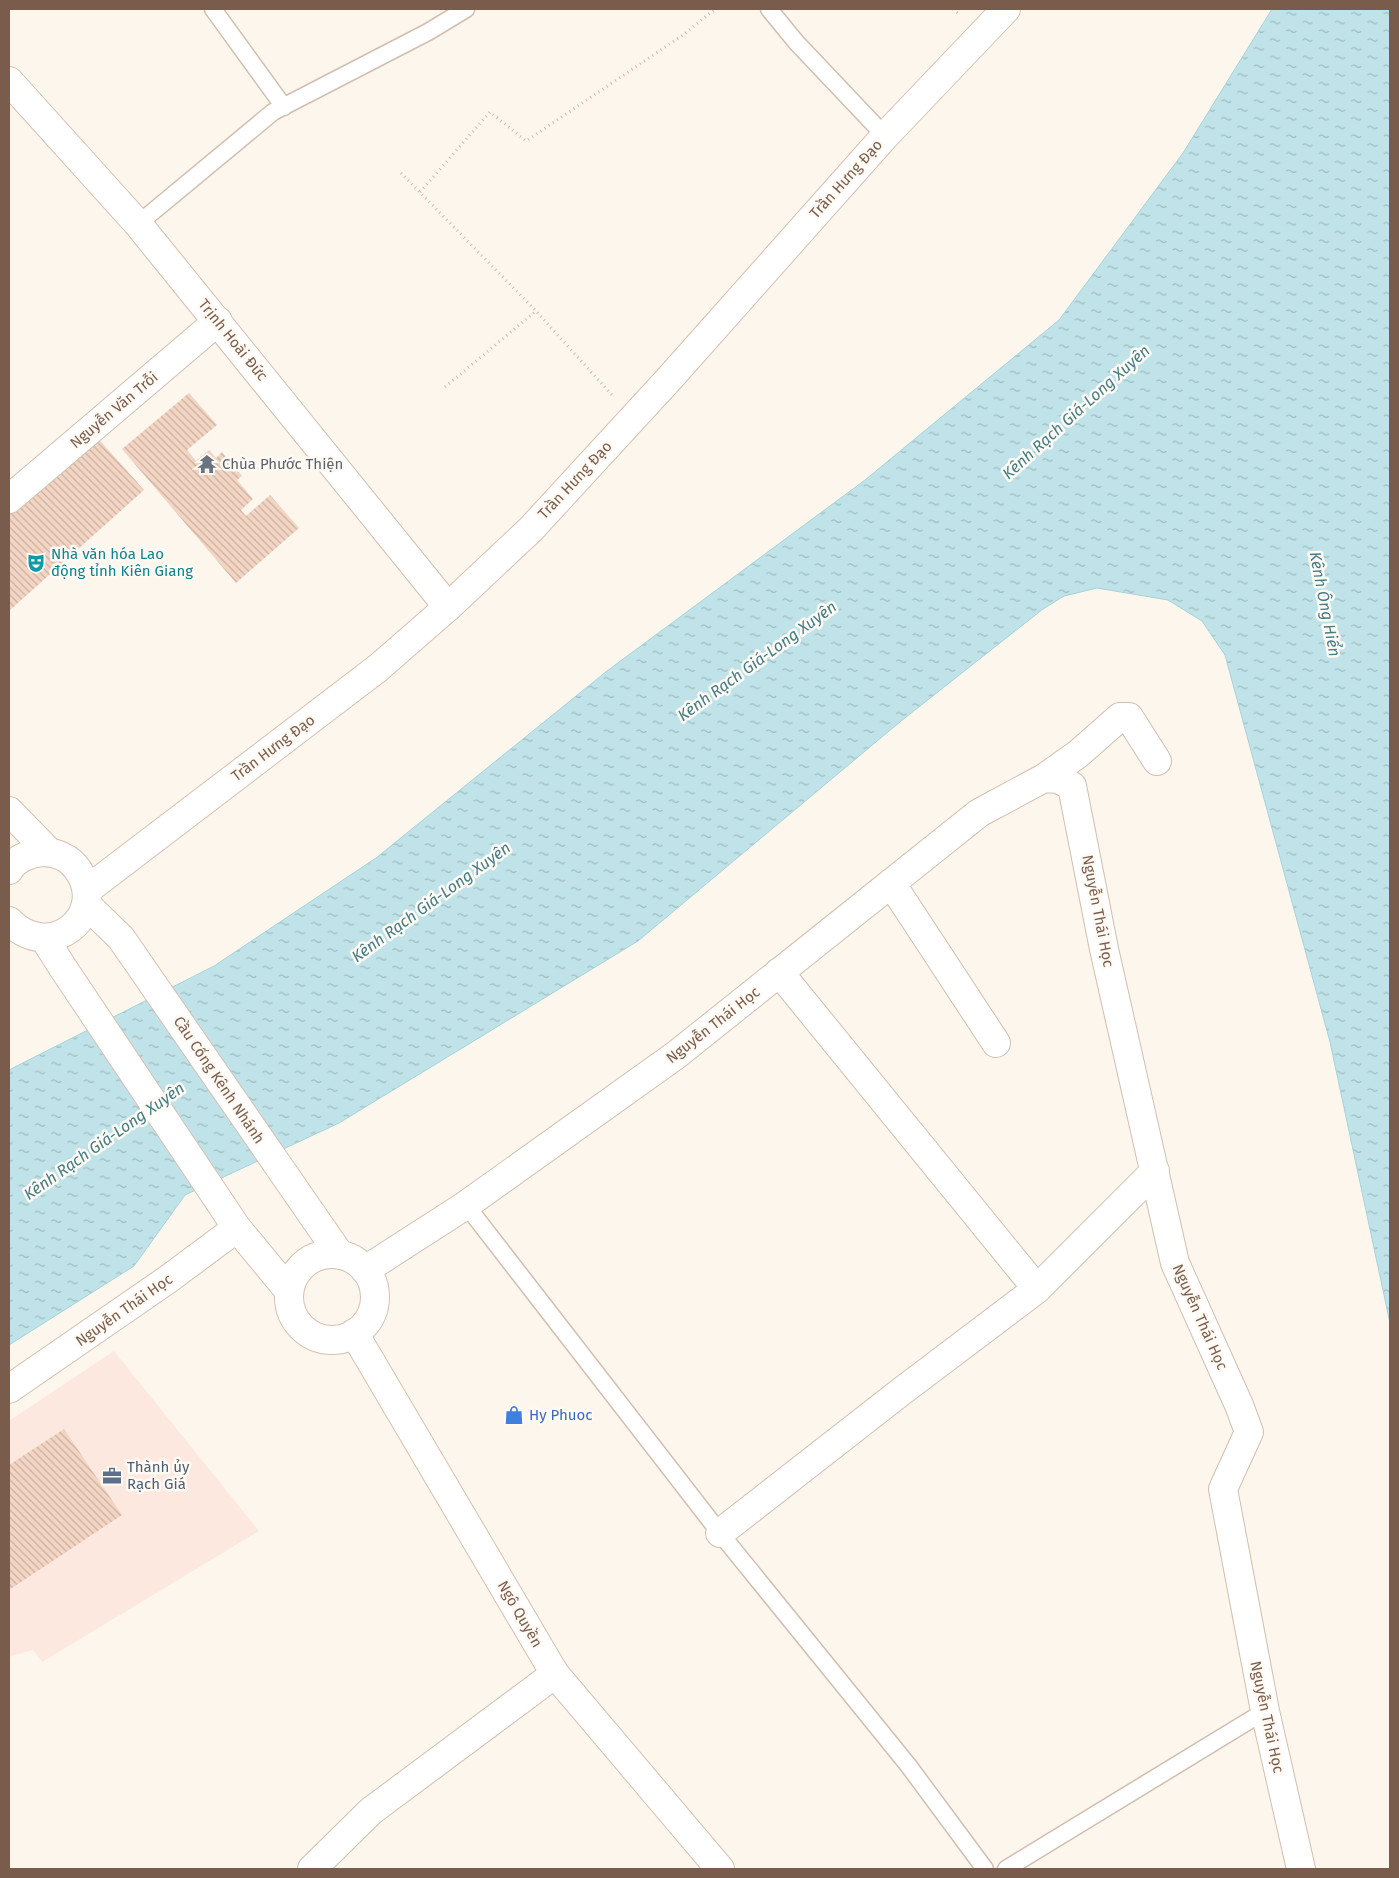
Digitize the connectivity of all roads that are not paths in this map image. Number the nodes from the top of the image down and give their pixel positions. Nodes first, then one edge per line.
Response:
1 (213, 9) edge
2 (466, 9) edge
3 (769, 9) edge
4 (1006, 9) edge
5 (9, 81) edge
6 (284, 107) junction
7 (885, 136) junction
8 (138, 224) junction
9 (218, 321) junction
10 (9, 499) edge
11 (448, 607) junction
12 (1157, 761) dead end
13 (1044, 778) junction
14 (9, 811) edge
15 (49, 852) junction
16 (9, 870) edge
17 (890, 883) junction
18 (86, 897) junction
19 (9, 921) edge
20 (44, 938) junction
21 (780, 972) junction
22 (996, 1043) dead end
23 (1155, 1171) junction
24 (466, 1205) junction
25 (237, 1228) junction
26 (340, 1255) junction
27 (365, 1270) junction
28 (1037, 1289) junction
29 (289, 1291) junction
30 (354, 1334) junction
31 (9, 1389) edge
32 (720, 1533) junction
33 (555, 1674) junction
34 (1265, 1712) junction
35 (312, 1869) edge
36 (720, 1869) edge
37 (985, 1869) edge
38 (1006, 1869) edge
39 (1300, 1869) edge

1 - 6 lane
2 - 6 lane
3 - 7 lane
4 - 7 street, Trần Hưng Đạo
5 - 8 street, Trịnh Hoài Đức
6 - 8 lane
7 - 11 street, Trần Hưng Đạo
8 - 9 street, Trịnh Hoài Đức
9 - 10 street, Nguyễn Văn Trỗi
9 - 11 street, Trịnh Hoài Đức
11 - 18 street, Trần Hưng Đạo
12 - 13 street
13 - 17 street, Nguyễn Thái Học
13 - 23 street, Nguyễn Thái Học
14 - 15 street
15 - 16 street
15 - 18 street
17 - 21 street, Nguyễn Thái Học
17 - 22 street
18 - 20 street
18 - 26 street, Cầu Cống Kênh Nhánh
19 - 20 street
20 - 25 street
21 - 24 street, Nguyễn Thái Học
21 - 28 street
23 - 28 street
23 - 34 street, Nguyễn Thái Học
24 - 27 street, Nguyễn Thái Học
24 - 32 lane
25 - 29 street
25 - 31 street, Nguyễn Thái Học
26 - 27 street
26 - 29 street
27 - 30 street
28 - 32 street
29 - 30 street
30 - 33 street, Ngô Quyền
32 - 37 lane
33 - 35 street
33 - 36 street, Ngô Quyền
34 - 38 lane
34 - 39 street, Nguyễn Thái Học

